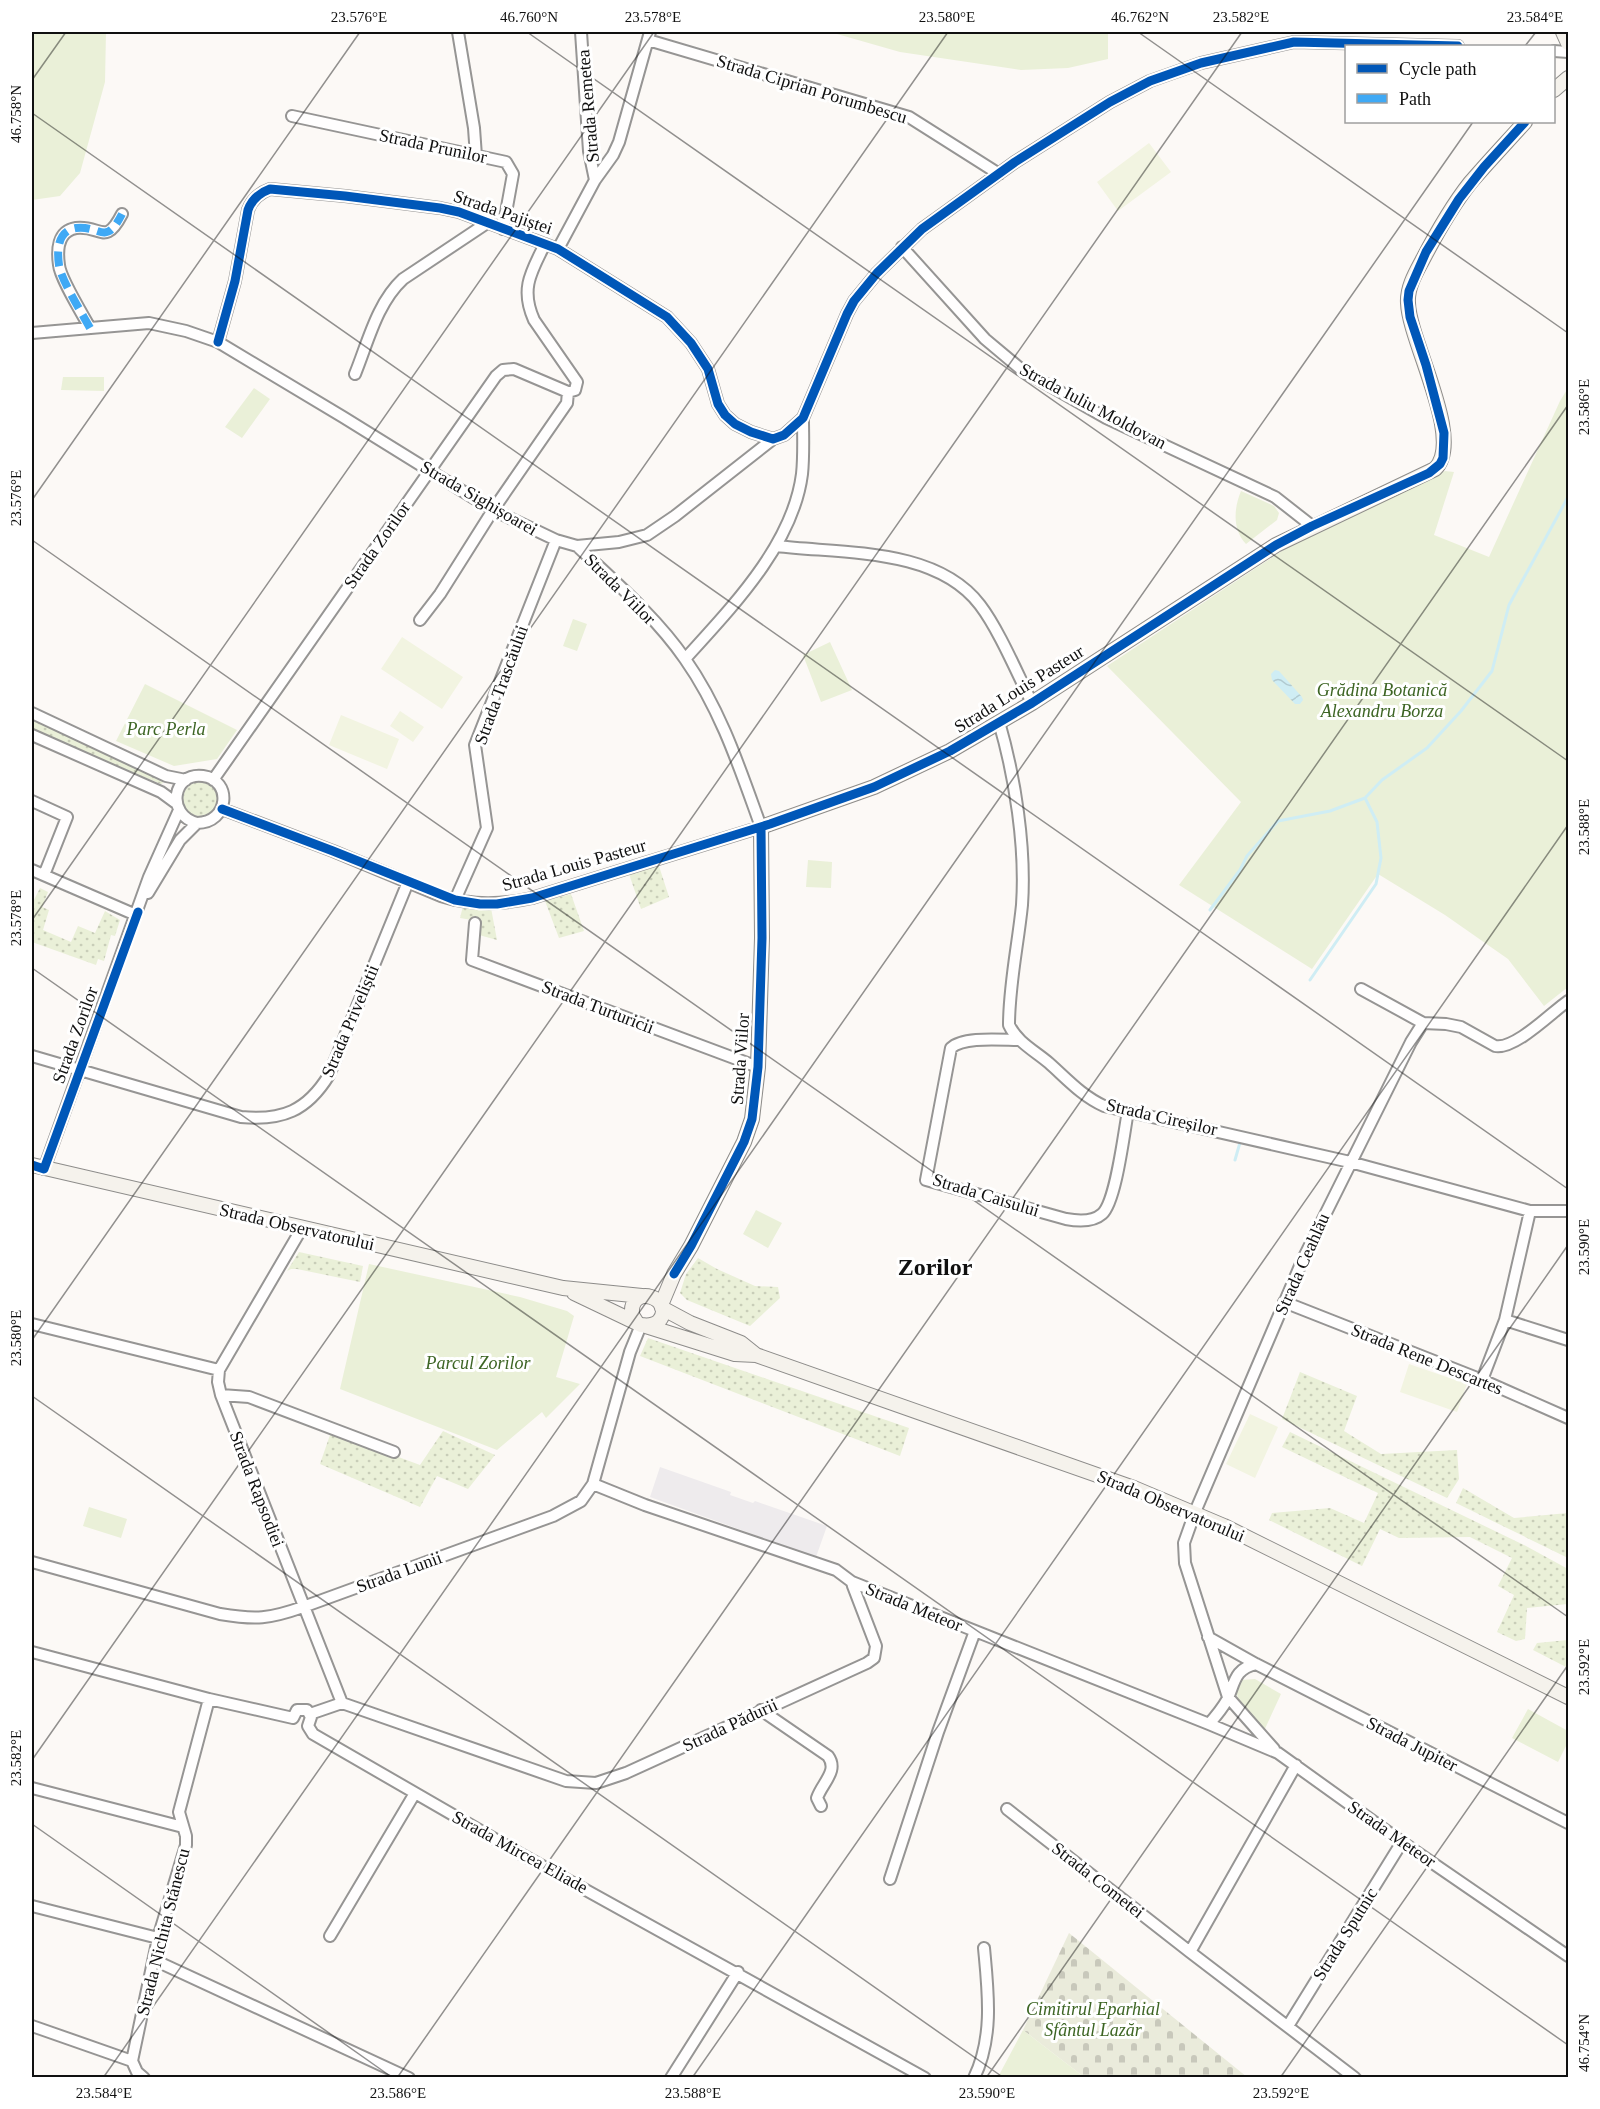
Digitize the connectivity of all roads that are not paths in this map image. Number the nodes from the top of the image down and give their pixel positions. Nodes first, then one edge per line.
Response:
1 (458, 32) edge
2 (581, 32) edge
3 (1563, 32) edge
4 (649, 36) edge
5 (1569, 43) edge
6 (1417, 45) edge
7 (1569, 78) edge
8 (1555, 89) edge
9 (292, 116) dead end
10 (1524, 123) edge
11 (476, 156) junction
12 (999, 174) junction
13 (595, 180) junction
14 (122, 214) dead end
15 (487, 223) junction
16 (503, 229) junction
17 (545, 244) junction
18 (902, 247) junction
19 (558, 249) junction
20 (90, 328) junction
21 (32, 333) edge
22 (218, 342) junction
23 (354, 374) dead end
24 (568, 392) junction
25 (803, 418) junction
26 (773, 439) junction
27 (429, 470) junction
28 (493, 510) junction
29 (1312, 526) junction
30 (556, 540) junction
31 (577, 546) junction
32 (777, 546) junction
33 (420, 620) dead end
34 (685, 659) junction
35 (1032, 703) junction
36 (32, 713) edge
37 (999, 722) junction
38 (32, 735) edge
39 (186, 780) junction
40 (213, 780) junction
41 (32, 801) edge
42 (178, 807) junction
43 (222, 809) junction
44 (197, 823) junction
45 (761, 827) junction
46 (32, 870) edge
47 (44, 875) junction
48 (408, 882) junction
49 (455, 900) junction
50 (137, 913) junction
51 (475, 923) dead end
52 (1361, 989) dead end
53 (1569, 1000) edge
54 (1423, 1023) junction
55 (1020, 1040) junction
56 (32, 1056) edge
57 (758, 1067) junction
58 (80, 1071) junction
59 (1128, 1111) junction
60 (1350, 1162) junction
61 (38, 1167) edge
62 (1530, 1210) junction
63 (1569, 1211) edge
64 (302, 1228) junction
65 (674, 1274) junction
66 (563, 1288) junction
67 (667, 1289) junction
68 (645, 1296) junction
69 (1284, 1302) junction
70 (661, 1306) junction
71 (676, 1316) junction
72 (1505, 1320) junction
73 (32, 1324) edge
74 (641, 1325) junction
75 (1569, 1340) edge
76 (756, 1355) junction
77 (219, 1370) junction
78 (1482, 1380) junction
79 (220, 1395) junction
80 (1569, 1418) edge
81 (394, 1452) dead end
82 (593, 1484) junction
83 (1195, 1512) junction
84 (32, 1562) edge
85 (852, 1582) junction
86 (303, 1607) junction
87 (975, 1631) junction
88 (1208, 1637) junction
89 (32, 1652) edge
90 (1256, 1664) junction
91 (1228, 1697) junction
92 (1569, 1697) edge
93 (209, 1699) junction
94 (342, 1702) junction
95 (761, 1710) junction
96 (310, 1714) junction
97 (293, 1718) junction
98 (1209, 1724) junction
99 (308, 1726) junction
100 (1278, 1753) junction
101 (1296, 1765) junction
102 (32, 1788) edge
103 (415, 1793) junction
104 (821, 1806) dead end
105 (1007, 1809) dead end
106 (1569, 1823) edge
107 (183, 1827) junction
108 (1402, 1842) junction
109 (890, 1879) dead end
110 (32, 1906) edge
111 (330, 1936) dead end
112 (158, 1938) junction
113 (984, 1948) dead end
114 (1190, 1952) junction
115 (1569, 1956) edge
116 (154, 1960) junction
117 (738, 1972) junction
118 (32, 2026) edge
119 (1288, 2026) junction
120 (132, 2061) junction
121 (144, 2078) edge
122 (409, 2078) edge
123 (671, 2078) edge
124 (925, 2078) edge
125 (974, 2078) edge
126 (1355, 2078) edge

1 - 11 street
2 - 13 street, Strada Remetea
3 - 5 main road
4 - 12 street, Strada Ciprian Porumbescu
4 - 13 street
6 - 12 street
7 - 8 main road
9 - 11 street, Strada Prunilor
10 - 29 main road, Strada Louis Pasteur
11 - 16 street, Strada Prunilor
12 - 18 street
13 - 19 street
14 - 20 street
15 - 16 street, Strada Pajiștei
15 - 22 street, Strada Pajiștei
15 - 23 street
16 - 17 street, Strada Pajiștei
17 - 19 street, Strada Pajiștei
17 - 24 street
18 - 25 street
18 - 29 street, Strada Iuliu Moldovan
19 - 26 street, Strada Pajiștei
20 - 21 street, Strada Sighișoarei
20 - 22 street, Strada Sighișoarei
22 - 27 street, Strada Sighișoarei
24 - 27 street, Strada Zorilor
24 - 28 street
25 - 26 street
25 - 32 street
26 - 31 street, Strada Sighișoarei
27 - 28 street, Strada Sighișoarei
27 - 40 street, Strada Zorilor
28 - 30 street, Strada Sighișoarei
28 - 33 street
29 - 35 main road, Strada Louis Pasteur
30 - 31 street, Strada Sighișoarei
30 - 49 street, Strada Trascăului
31 - 34 street, Strada Viilor
32 - 34 street
32 - 35 street
34 - 45 street, Strada Viilor
35 - 37 main road, Strada Louis Pasteur
36 - 39 street
37 - 45 main road, Strada Louis Pasteur
37 - 55 street, Strada Cireșilor
38 - 42 street
39 - 40 street
39 - 42 street, Strada Zorilor
40 - 43 street
41 - 47 street
42 - 44 street
42 - 50 street, Strada Zorilor
43 - 44 street, Strada Zorilor
43 - 48 street, Strada Louis Pasteur
44 - 50 street, Strada Zorilor
45 - 49 street, Strada Louis Pasteur
45 - 57 main road, Strada Viilor
46 - 47 street
47 - 50 street
48 - 49 street, Strada Louis Pasteur
48 - 58 street, Strada Priveliștii
50 - 58 street, Strada Zorilor
51 - 57 street, Strada Turturicii
52 - 54 street
53 - 54 street
54 - 60 street, Strada Ceahlău
55 - 59 street, Strada Cireșilor
55 - 59 street, Strada Caisului
56 - 58 street, Strada Priveliștii
57 - 65 main road, Strada Viilor
58 - 61 street, Strada Zorilor
59 - 60 street, Strada Cireșilor
60 - 62 street, Strada Cireșilor
60 - 69 street, Strada Ceahlău
61 - 64 main road, Strada Observatorului
62 - 63 street, Strada Cireșilor
62 - 72 street
64 - 66 main road, Strada Observatorului
64 - 77 street
65 - 67 main road, Strada Viilor
65 - 68 main road, Strada Viilor
66 - 68 main road, Strada Observatorului
66 - 74 main road, Strada Observatorului
67 - 70 main road, Strada Viilor
67 - 71 main road
68 - 70 main road
68 - 74 main road
69 - 78 street, Strada Rene Descartes
69 - 83 street, Strada Ceahlău
70 - 71 main road, Strada Observatorului
70 - 74 main road
71 - 76 main road, Strada Observatorului
72 - 75 street
72 - 78 street
73 - 77 street
74 - 76 main road, Strada Observatorului
74 - 82 street, Strada Lunii
76 - 83 main road, Strada Observatorului
77 - 79 street, Strada Rapsodiei
78 - 80 street, Strada Rene Descartes
79 - 81 street
79 - 86 street, Strada Rapsodiei
82 - 85 street
82 - 86 street, Strada Lunii
83 - 88 street
83 - 92 main road, Strada Observatorului
84 - 86 street, Strada Lunii
85 - 87 street, Strada Meteor
85 - 95 street, Strada Pădurii
86 - 94 street
87 - 98 street, Strada Meteor
87 - 109 street, Strada Meteor
88 - 90 street, Strada Jupiter
88 - 91 street
89 - 93 street, Strada Mircea Eliade
90 - 91 street
90 - 106 street, Strada Jupiter
91 - 98 street
91 - 100 street
93 - 97 street, Strada Mircea Eliade
93 - 107 street, Strada Nichita Stănescu
94 - 95 street, Strada Pădurii
94 - 96 street, Strada Mircea Eliade
95 - 104 street
96 - 97 street, Strada Mircea Eliade
96 - 99 street
97 - 99 street, Strada Mircea Eliade
98 - 100 street, Strada Meteor
99 - 103 street, Strada Mircea Eliade
100 - 101 street, Strada Meteor
101 - 108 street, Strada Meteor
101 - 114 street
102 - 107 street
103 - 111 street
103 - 117 street, Strada Mircea Eliade
105 - 114 street, Strada Cometei
107 - 112 street, Strada Nichita Stănescu
108 - 115 street, Strada Meteor
108 - 119 street, Strada Sputnic
110 - 112 street
112 - 116 street, Strada Nichita Stănescu
113 - 125 street
114 - 119 street, Strada Cometei
116 - 120 street, Strada Nichita Stănescu
116 - 122 street
117 - 123 street
117 - 124 street, Strada Mircea Eliade
118 - 120 street
119 - 126 street, Strada Cometei
120 - 121 street

